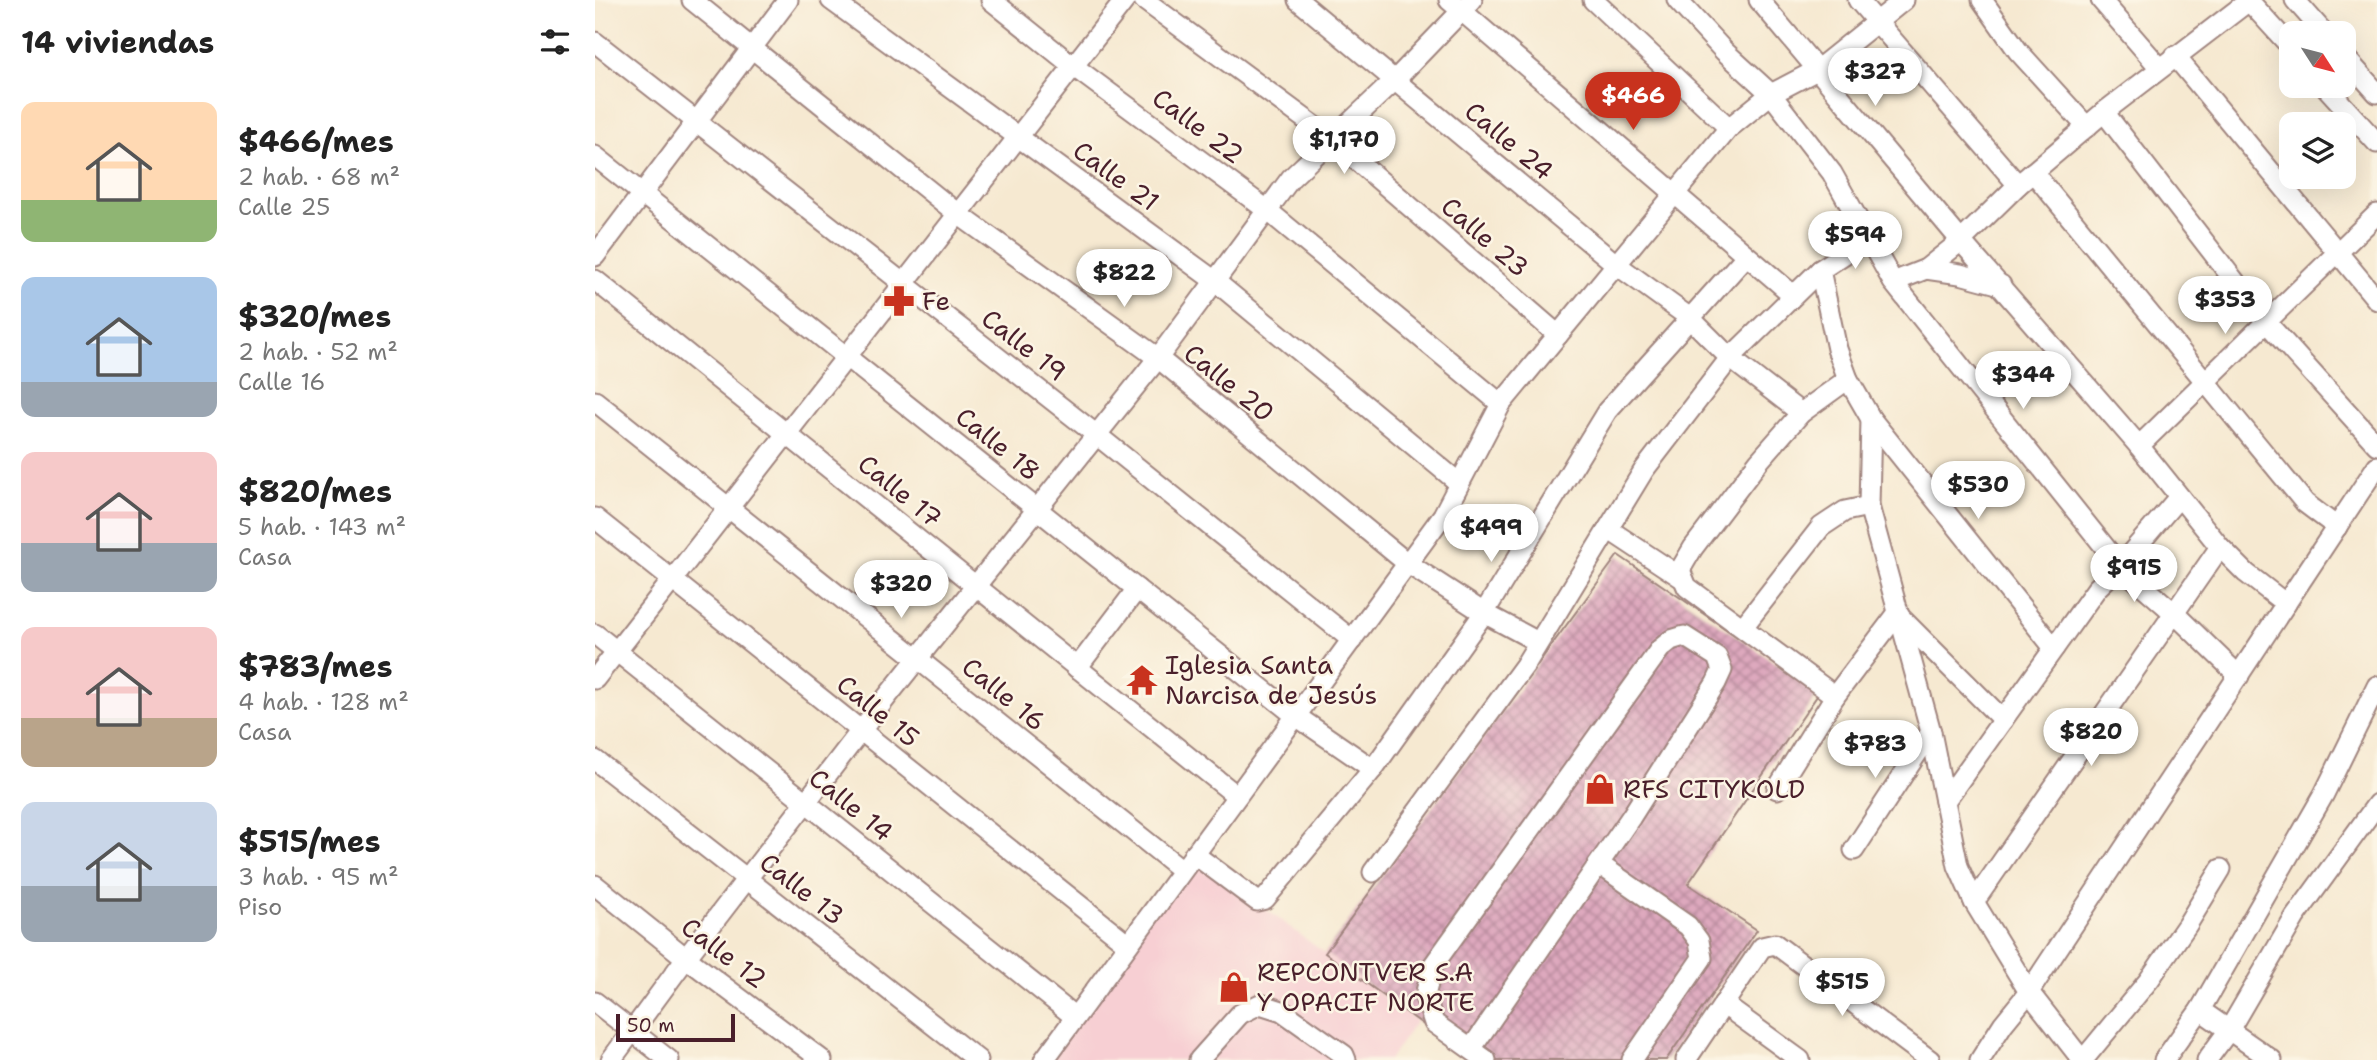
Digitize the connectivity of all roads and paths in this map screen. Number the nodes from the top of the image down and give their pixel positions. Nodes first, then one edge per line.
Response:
1 (692, 0) edge
2 (788, 0) edge
3 (831, 0) edge
4 (991, 0) edge
5 (1125, 0) edge
6 (1144, 0) edge
7 (1298, 0) edge
8 (1593, 0) edge
9 (1677, 0) edge
10 (1759, 0) edge
11 (1858, 0) edge
12 (1905, 0) edge
13 (1982, 0) edge
14 (2101, 0) edge
15 (2250, 0) edge
16 (2295, 0) edge
17 (1461, 3) edge
18 (2227, 6) edge
19 (2313, 21) edge
20 (1876, 23) junction
21 (2279, 33) edge
22 (595, 42) edge
23 (751, 48) junction
24 (2168, 62) junction
25 (1073, 65) junction
26 (2356, 70) edge
27 (1817, 71) junction
28 (1395, 80) junction
29 (1771, 93) junction
30 (2377, 93) edge
31 (2336, 98) edge
32 (2104, 112) junction
33 (697, 121) junction
34 (2087, 127) junction
35 (1729, 128) junction
36 (1018, 137) junction
37 (1332, 139) junction
38 (2377, 143) edge
39 (595, 156) edge
40 (2033, 172) junction
41 (2018, 185) junction
42 (642, 194) junction
43 (1675, 195) junction
44 (1267, 210) junction
45 (958, 214) junction
46 (2377, 214) edge
47 (1869, 238) junction
48 (1961, 241) junction
49 (2337, 252) junction
50 (595, 256) edge
51 (1745, 256) junction
52 (1617, 265) junction
53 (1926, 269) junction
54 (1820, 271) junction
55 (595, 280) edge
56 (1215, 281) junction
57 (1893, 282) junction
58 (903, 284) junction
59 (2002, 286) junction
60 (1793, 295) junction
61 (2377, 300) edge
62 (1690, 318) junction
63 (2267, 323) junction
64 (1558, 335) junction
65 (846, 356) junction
66 (1158, 358) junction
67 (1730, 358) junction
68 (1848, 379) junction
69 (2205, 383) junction
70 (595, 401) edge
71 (1501, 404) junction
72 (1801, 413) junction
73 (1871, 419) junction
74 (786, 434) junction
75 (1098, 436) junction
76 (2377, 445) edge
77 (2139, 446) junction
78 (2377, 466) edge
79 (1459, 483) junction
80 (2179, 497) junction
81 (1869, 506) junction
82 (729, 508) junction
83 (1038, 510) junction
84 (595, 518) edge
85 (2337, 527) junction
86 (1608, 529) junction
87 (2220, 547) junction
88 (1408, 563) junction
89 (2120, 566) junction
90 (1682, 578) junction
91 (672, 580) junction
92 (976, 586) junction
93 (1137, 589) junction
94 (2286, 604) junction
95 (2173, 612) junction
96 (1484, 613) junction
97 (1897, 614) junction
98 (1743, 627) junction
99 (595, 634) edge
100 (1352, 640) junction
101 (1538, 642) junction
102 (2054, 648) junction
103 (617, 651) junction
104 (918, 658) junction
105 (1077, 668) junction
106 (2239, 676) junction
107 (595, 678) edge
108 (2377, 686) edge
109 (1835, 696) junction
110 (1296, 716) junction
111 (2003, 720) junction
112 (861, 731) junction
113 (1931, 732) junction
114 (595, 760) edge
115 (1373, 769) junction
116 (1777, 789) dead end
117 (1237, 796) junction
118 (806, 802) junction
119 (1945, 802) junction
120 (2377, 804) edge
121 (1854, 850) dead end
122 (1194, 854) junction
123 (1599, 864) junction
124 (2221, 869) dead end
125 (1182, 870) junction
126 (1373, 872) dead end
127 (747, 879) junction
128 (595, 886) edge
129 (1974, 902) junction
130 (1128, 944) junction
131 (686, 958) junction
132 (2029, 992) junction
133 (595, 1002) edge
134 (1723, 1004) junction
135 (2200, 1010) junction
136 (1075, 1017) junction
137 (2229, 1030) junction
138 (632, 1032) junction
139 (1478, 1054) edge
140 (611, 1060) edge
141 (669, 1060) edge
142 (822, 1060) edge
143 (978, 1060) edge
144 (1044, 1060) edge
145 (1199, 1060) edge
146 (1346, 1060) edge
147 (1632, 1060) edge
148 (1686, 1060) edge
149 (1800, 1060) edge
150 (1930, 1060) edge
151 (1980, 1060) edge
152 (2083, 1060) edge
153 (2164, 1060) edge
154 (2207, 1060) edge
155 (2272, 1060) edge

1 - 23 street, Calle 20
2 - 23 street
3 - 36 street, Calle 21
4 - 25 street, Calle 22
5 - 25 street
6 - 37 street, Calle 23
7 - 28 street, Calle 24
8 - 35 street
9 - 29 street
10 - 27 street
11 - 20 street
12 - 20 street
13 - 34 street
14 - 24 street
15 - 18 street
15 - 21 street
16 - 19 street
17 - 28 street
17 - 43 street
18 - 24 street
20 - 27 street
20 - 41 street
22 - 33 street, Calle 19
23 - 33 street
23 - 45 street, Calle 20
24 - 32 street
24 - 49 street
25 - 36 street
25 - 44 street, Calle 22
26 - 30 street
27 - 29 street
27 - 48 street
28 - 37 street
28 - 52 street, Calle 24
29 - 35 street
29 - 47 street
31 - 38 street
32 - 34 street
32 - 63 street
33 - 42 street
33 - 58 street, Calle 19
34 - 40 street
35 - 43 street
36 - 45 street
36 - 56 street, Calle 21
37 - 44 street
37 - 64 street, Calle 23
39 - 42 street, Calle 18
40 - 41 street
40 - 69 street
41 - 48 street
42 - 50 street
42 - 65 street, Calle 18
43 - 51 street
43 - 52 street
44 - 56 street
44 - 71 street, Calle 22
45 - 58 street
45 - 66 street, Calle 20
46 - 49 street
47 - 54 street
47 - 57 street
48 - 53 street
48 - 59 street
49 - 61 street
49 - 63 street
51 - 60 street
51 - 62 street
52 - 62 street, Calle 24
52 - 64 street
53 - 57 street
53 - 59 street
54 - 60 street
54 - 68 street
55 - 74 street, Calle 17
56 - 66 street
56 - 79 street, Calle 21
57 - 89 street
58 - 65 street
58 - 75 street, Calle 19
59 - 77 street
60 - 67 street
62 - 67 street, Calle 24
62 - 96 street
63 - 69 street
63 - 76 street
64 - 71 street
65 - 74 street
65 - 83 street, Calle 18
66 - 75 street
66 - 88 street, Calle 20
67 - 72 street, Calle 24
67 - 86 street
68 - 72 street
68 - 73 street
69 - 77 street
69 - 85 street
70 - 82 street, Calle 16
71 - 79 street
72 - 90 street
73 - 81 street
73 - 102 street
74 - 82 street
74 - 92 street, Calle 17
75 - 83 street
75 - 100 street, Calle 19
77 - 80 street
78 - 85 street
79 - 88 street
80 - 87 street
80 - 89 street
81 - 97 street
81 - 98 street
82 - 91 street
82 - 104 street, Calle 16
83 - 92 street
83 - 93 street, Calle 18
84 - 91 street, Calle 15
85 - 94 street
86 - 90 street
86 - 101 street
87 - 94 street
87 - 95 street
88 - 96 street, Calle 20
88 - 100 street
89 - 95 street
89 - 102 street
90 - 98 street
91 - 103 street
91 - 112 street, Calle 15
92 - 104 street
92 - 105 street, Calle 17
93 - 105 street
93 - 110 street, Calle 18
94 - 106 street
95 - 106 street
95 - 129 street
96 - 101 street, Calle 20
96 - 115 street
97 - 109 street
97 - 111 street
97 - 113 street
98 - 109 street
99 - 103 street, Calle 14
100 - 110 street
101 - 126 street
102 - 111 street
103 - 107 street
103 - 118 street, Calle 14
104 - 112 street
104 - 125 street, Calle 16
105 - 117 street, Calle 17
106 - 132 street
108 - 135 street
109 - 116 street
110 - 115 street, Calle 18
110 - 117 street
111 - 119 street
112 - 118 street
112 - 130 street, Calle 15
113 - 119 street
113 - 121 street
114 - 127 street, Calle 13
115 - 122 street
117 - 122 street
118 - 127 street
118 - 136 street, Calle 14
119 - 129 street
120 - 137 street
122 - 125 street
123 - 139 street
123 - 139 street
123 - 147 street
124 - 152 street
125 - 130 street
127 - 131 street
127 - 143 street, Calle 13
128 - 131 street, Calle 12
129 - 132 street
130 - 136 street
131 - 138 street
131 - 142 street, Calle 12
132 - 151 street
132 - 152 street
133 - 138 street
134 - 148 street
134 - 149 street
134 - 150 street
135 - 137 street
135 - 153 street
136 - 144 street
137 - 154 street
137 - 155 street
138 - 140 street
138 - 141 street
145 - 146 street

